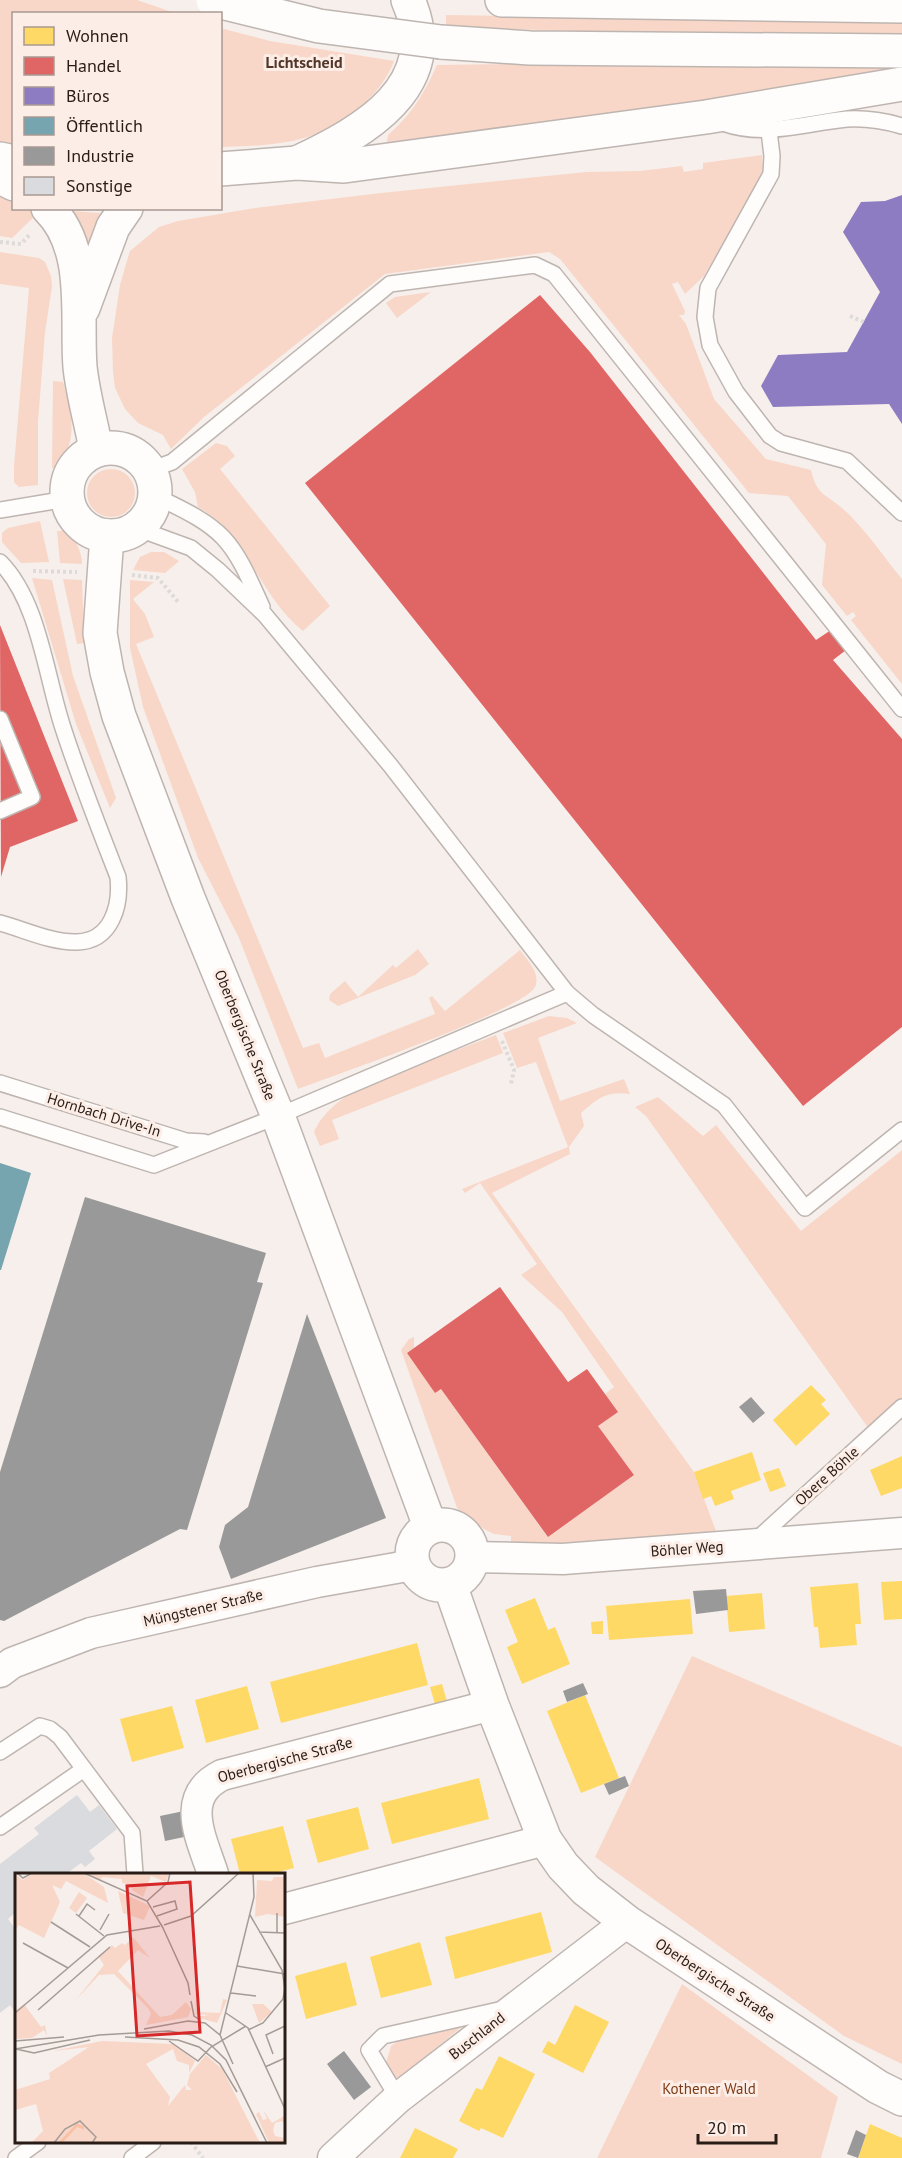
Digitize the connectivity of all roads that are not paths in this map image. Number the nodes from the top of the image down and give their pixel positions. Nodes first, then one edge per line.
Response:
1 (213, 0) edge
2 (408, 0) edge
3 (502, 0) edge
4 (902, 6) edge
5 (902, 51) edge
6 (902, 84) edge
7 (706, 117) junction
8 (902, 126) edge
9 (769, 131) junction
10 (297, 163) junction
11 (222, 169) edge
12 (49, 210) edge
13 (125, 210) edge
14 (81, 316) junction
15 (96, 449) junction
16 (153, 483) junction
17 (67, 500) junction
18 (0, 510) edge
19 (902, 513) edge
20 (138, 529) junction
21 (107, 536) junction
22 (0, 562) edge
23 (265, 615) junction
24 (902, 709) edge
25 (0, 719) edge
26 (0, 811) edge
27 (0, 923) edge
28 (567, 993) junction
29 (0, 1083) edge
30 (278, 1116) junction
31 (0, 1117) edge
32 (902, 1130) edge
33 (210, 1142) junction
34 (902, 1407) edge
35 (430, 1526) junction
36 (902, 1533) edge
37 (752, 1544) junction
38 (472, 1557) junction
39 (413, 1565) junction
40 (450, 1585) junction
41 (0, 1672) edge
42 (492, 1705) junction
43 (0, 1752) edge
44 (84, 1769) junction
45 (0, 1827) edge
46 (545, 1840) junction
47 (135, 1873) edge
48 (212, 1873) edge
49 (285, 1909) edge
50 (627, 1922) junction
51 (516, 2006) junction
52 (398, 2098) junction
53 (902, 2099) edge
54 (38, 2143) edge
55 (152, 2143) edge
56 (16, 2158) edge
57 (132, 2158) edge
58 (333, 2158) edge

1 - 5 main road, bridge
2 - 10 main road
3 - 4 main road
6 - 7 main road
7 - 9 lane
7 - 10 main road
8 - 9 lane
9 - 19 lane
10 - 11 main road
12 - 14 main road
13 - 14 main road
14 - 15 main road
15 - 16 main road
15 - 17 main road
16 - 20 main road
16 - 23 lane
16 - 24 lane
17 - 18 lane
17 - 21 main road
20 - 21 main road
20 - 23 lane
21 - 30 main road, Oberbergische Straße
22 - 27 lane
23 - 28 lane
25 - 26 lane
28 - 30 lane
28 - 32 lane
29 - 33 lane, Hornbach Drive-In
30 - 33 lane
30 - 35 main road, Oberbergische Straße
31 - 33 lane
34 - 37 lane, Obere Böhle
35 - 38 main road
35 - 39 main road
36 - 37 street, Böhler Weg
37 - 38 street, Böhler Weg
38 - 40 main road
39 - 40 main road
39 - 41 street, Müngstener Straße
40 - 42 main road, Oberbergische Straße
42 - 46 main road, Oberbergische Straße
42 - 48 street, Oberbergische Straße
43 - 44 lane
44 - 45 lane
44 - 47 lane
46 - 49 street
46 - 50 main road, Oberbergische Straße
50 - 51 street, Buschland
50 - 53 main road, Oberbergische Straße
51 - 52 street, Buschland
51 - 52 lane
52 - 58 street, Buschland
54 - 56 lane
55 - 57 lane

